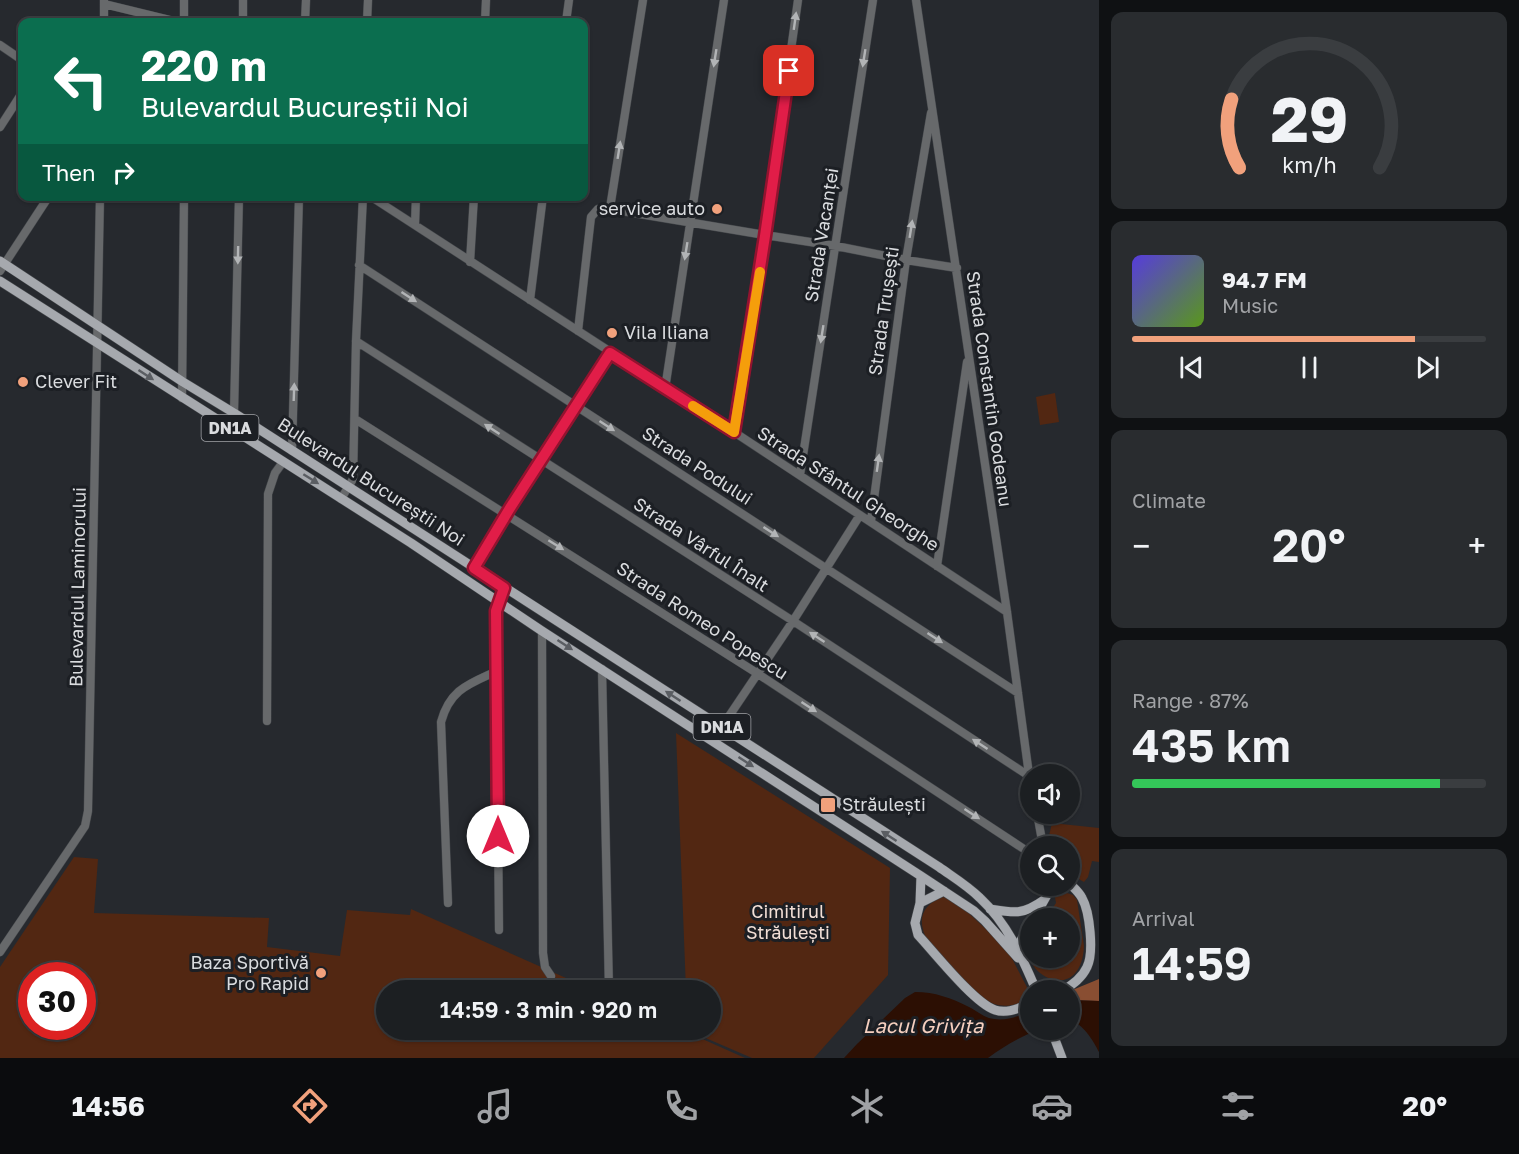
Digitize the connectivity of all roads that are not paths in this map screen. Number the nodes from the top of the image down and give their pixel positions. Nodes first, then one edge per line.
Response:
1 (184, 0) edge
2 (243, 0) edge
3 (306, 0) edge
4 (368, 0) edge
5 (486, 0) edge
6 (569, 0) edge
7 (643, 0) edge
8 (724, 0) edge
9 (798, 0) edge
10 (873, 0) edge
11 (916, 0) edge
12 (104, 2) edge
13 (104, 18) edge
14 (163, 18) edge
15 (184, 18) edge
16 (243, 18) edge
17 (305, 18) edge
18 (368, 18) edge
19 (485, 18) edge
20 (567, 18) edge
21 (0, 45) edge
22 (18, 57) edge
23 (18, 99) edge
24 (933, 106) junction
25 (0, 127) edge
26 (46, 201) edge
27 (100, 201) edge
28 (183, 201) edge
29 (239, 201) edge
30 (299, 201) edge
31 (363, 201) edge
32 (378, 201) edge
33 (416, 201) edge
34 (474, 201) edge
35 (542, 201) edge
36 (610, 208) junction
37 (690, 222) junction
38 (414, 225) junction
39 (765, 236) junction
40 (836, 246) junction
41 (906, 260) junction
42 (470, 262) junction
43 (2, 266) edge
44 (359, 266) junction
45 (957, 268) junction
46 (0, 281) edge
47 (530, 300) junction
48 (97, 325) junction
49 (578, 331) junction
50 (356, 340) junction
51 (97, 343) junction
52 (112, 353) junction
53 (610, 353) junction
54 (968, 354) junction
55 (97, 363) junction
56 (183, 382) junction
57 (666, 389) junction
58 (182, 398) junction
59 (577, 406) junction
60 (234, 413) junction
61 (355, 419) junction
62 (734, 432) junction
63 (292, 451) junction
64 (541, 461) junction
65 (283, 462) junction
66 (800, 475) junction
67 (349, 487) junction
68 (341, 499) junction
69 (507, 514) junction
70 (860, 515) junction
71 (871, 521) junction
72 (938, 566) junction
73 (474, 568) junction
74 (827, 568) junction
75 (504, 588) junction
76 (498, 602) junction
77 (1007, 612) junction
78 (793, 621) junction
79 (542, 631) junction
80 (602, 669) junction
81 (497, 671) junction
82 (758, 674) junction
83 (1018, 693) junction
84 (267, 721) dead end
85 (722, 727) junction
86 (712, 740) junction
87 (1028, 764) edge
88 (1020, 772) edge
89 (1020, 846) edge
90 (921, 876) junction
91 (944, 891) junction
92 (1080, 894) edge
93 (1046, 896) edge
94 (1044, 900) junction
95 (448, 903) dead end
96 (920, 903) junction
97 (1040, 908) edge
98 (990, 909) junction
99 (499, 930) dead end
100 (1020, 942) edge
101 (1018, 949) junction
102 (0, 952) edge
103 (1028, 972) junction
104 (551, 976) dead end
105 (609, 980) edge
106 (1032, 980) edge
107 (1077, 980) edge
108 (1020, 1008) edge
109 (1055, 1040) edge
110 (1062, 1058) edge

1 - 15 street
2 - 16 street
3 - 17 street
4 - 18 street
5 - 19 street
6 - 20 street
36 -> 7 street
8 -> 37 street
39 -> 9 street
10 -> 40 street, Strada Vacanței
11 - 24 street, Strada Constantin Godeanu
12 - 13 street
12 - 14 street
21 - 22 street
23 - 25 street
41 -> 24 street, Strada Trușești
24 - 45 street, Strada Constantin Godeanu
26 - 43 street
27 - 48 street, Bulevardul Laminorului
28 - 56 street
29 -> 60 street
63 -> 30 street
31 - 44 street
32 - 38 street, Strada Sfântul Gheorghe
33 - 38 street
34 - 42 street
35 - 47 street
36 - 37 street
36 - 49 street
37 - 39 street
37 -> 57 street
38 - 42 street, Strada Sfântul Gheorghe
39 - 40 street
39 - 62 street
40 - 41 street
40 -> 66 street, Strada Vacanței
41 - 45 street
71 -> 41 street, Strada Trușești
42 - 47 street, Strada Sfântul Gheorghe
43 - 48 main road, Bulevardul Bucureștii Noi / DN1A
44 - 50 street
44 -> 59 street, Strada Podului
45 - 54 street, Strada Constantin Godeanu
46 - 51 main road, Bulevardul Bucureștii Noi / DN1A
47 - 49 street, Strada Sfântul Gheorghe
48 - 51 street, Bulevardul Laminorului
48 - 56 main road, Bulevardul Bucureștii Noi / DN1A
49 - 53 street, Strada Sfântul Gheorghe
50 - 61 street
64 -> 50 street, Strada Vârful Înalt
51 - 52 main road, Bulevardul Bucureștii Noi / DN1A
51 - 55 street, Bulevardul Laminorului
52 - 55 street
52 -> 58 main road, Bulevardul Bucureștii Noi / DN1A
53 - 57 street, Strada Sfântul Gheorghe
53 - 59 street
54 - 72 street
54 - 77 street, Strada Constantin Godeanu
55 - 102 street, Bulevardul Laminorului
56 - 58 street
56 - 60 main road, Bulevardul Bucureștii Noi / DN1A
57 - 62 street, Strada Sfântul Gheorghe
58 - 65 main road, Bulevardul Bucureștii Noi / DN1A
59 - 64 street
59 -> 74 street, Strada Podului
60 - 63 main road, Bulevardul Bucureștii Noi / DN1A
61 - 67 street
61 - 69 street, Strada Romeo Popescu
62 - 66 street, Strada Sfântul Gheorghe
63 - 67 main road, Bulevardul Bucureștii Noi / DN1A
64 - 69 street
64 - 78 street, Strada Vârful Înalt
65 -> 68 main road, Bulevardul Bucureștii Noi / DN1A
65 - 84 street
66 - 70 street, Strada Sfântul Gheorghe
67 - 68 street
67 - 73 main road, Bulevardul Bucureștii Noi / DN1A
68 - 76 main road, Bulevardul Bucureștii Noi / DN1A
69 - 73 street
69 -> 82 street, Strada Romeo Popescu
70 - 71 street, Strada Sfântul Gheorghe
70 - 74 street
71 - 72 street, Strada Sfântul Gheorghe
72 - 77 street, Strada Sfântul Gheorghe
73 - 75 main road, Bulevardul Bucureștii Noi / DN1A
74 - 78 street
74 -> 83 street, Strada Podului
75 - 76 street
85 -> 75 main road, Bulevardul Bucureștii Noi / DN1A
76 - 79 main road, Bulevardul Bucureștii Noi / DN1A
76 - 81 street
77 - 83 street, Strada Constantin Godeanu
78 - 82 street
88 -> 78 street, Strada Vârful Înalt
79 -> 80 main road, Bulevardul Bucureștii Noi / DN1A
79 - 104 street
80 - 86 main road, Bulevardul Bucureștii Noi / DN1A
80 - 105 street
81 - 95 street
81 - 99 street
82 - 85 street
82 -> 89 street, Strada Romeo Popescu
83 - 87 street, Strada Constantin Godeanu
85 - 86 street
98 -> 85 main road, Bulevardul Bucureștii Noi / DN1A
86 -> 90 main road, Bulevardul Bucureștii Noi / DN1A
90 - 91 main road, Bulevardul Bucureștii Noi / DN1A
90 - 96 main road
91 - 96 main road
91 - 103 main road, Bulevardul Bucureștii Noi / DN1A
92 - 107 main road
93 - 94 main road
94 - 97 main road
94 - 98 main road
96 - 108 main road
98 - 101 main road, Bulevardul Bucureștii Noi / DN1A
100 - 101 main road
101 - 103 main road, Bulevardul Bucureștii Noi
103 - 106 main road, Bulevardul Bucureștii Noi / DN1A
109 - 110 main road

